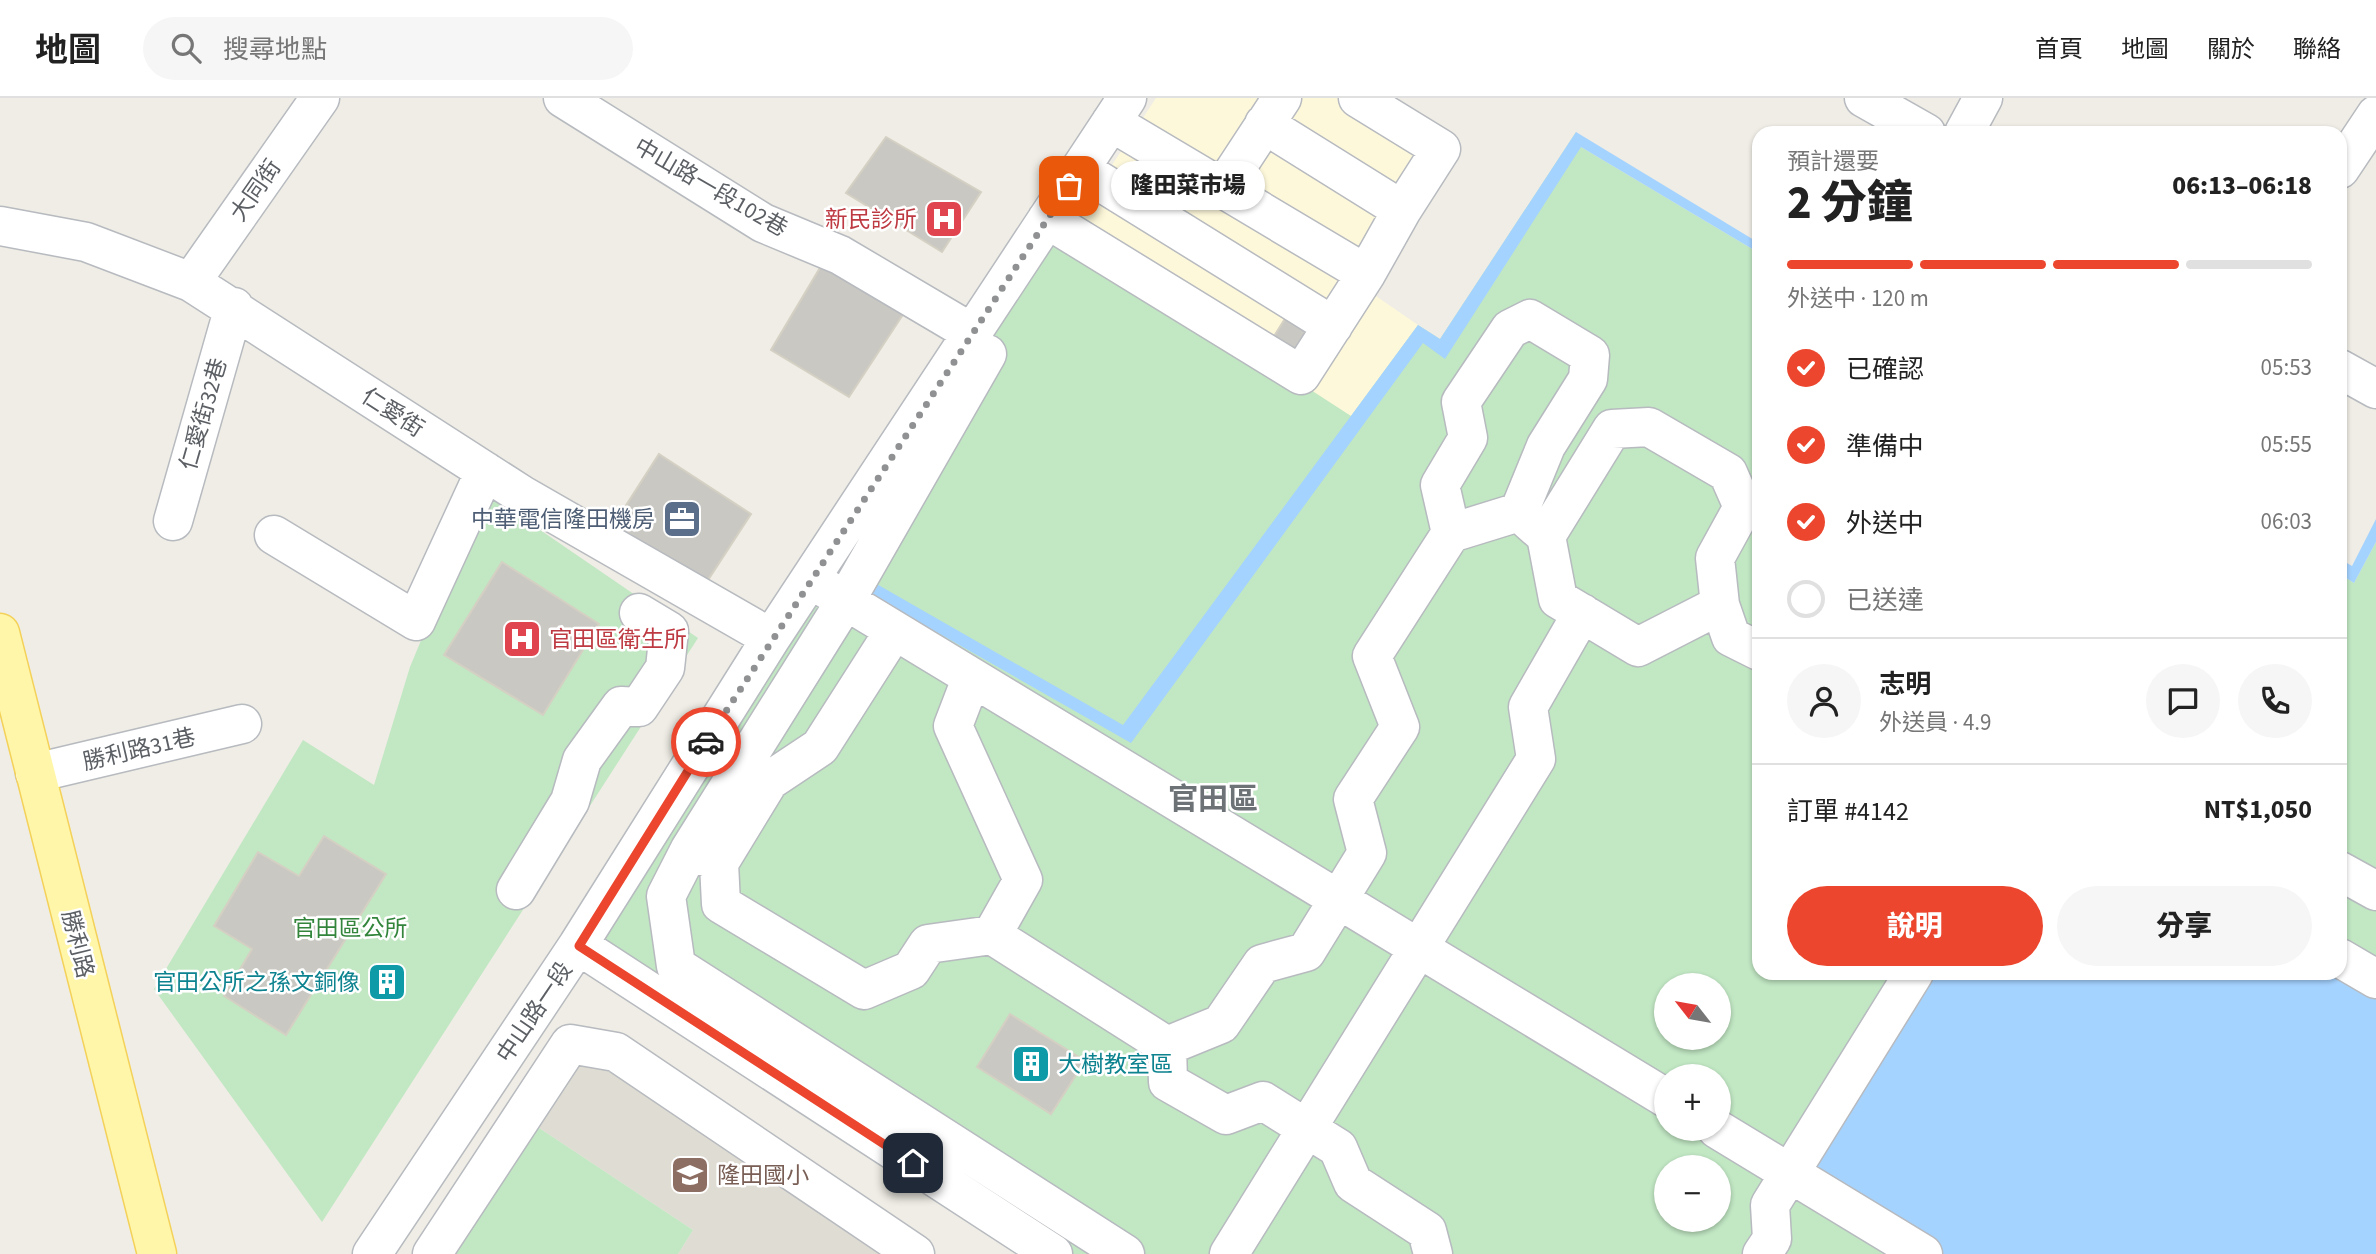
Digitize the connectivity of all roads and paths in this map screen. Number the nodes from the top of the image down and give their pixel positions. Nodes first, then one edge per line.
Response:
1 (320, 98) edge
2 (563, 98) edge
3 (1358, 98) edge
4 (1864, 98) edge
5 (1983, 98) edge
6 (1119, 110) edge
7 (1273, 111) edge
8 (2376, 115) edge
9 (1914, 126) edge
10 (1968, 126) edge
11 (2347, 158) edge
12 (1080, 169) junction
13 (1223, 188) junction
14 (1402, 210) junction
15 (1055, 223) junction
16 (0, 226) edge
17 (1366, 274) junction
18 (191, 282) junction
19 (234, 307) junction
20 (1333, 326) junction
21 (972, 334) junction
22 (2347, 373) edge
23 (2376, 389) edge
24 (485, 471) junction
25 (173, 521) dead end
26 (1533, 524) junction
27 (1451, 533) junction
28 (274, 535) dead end
29 (810, 579) junction
30 (846, 600) junction
31 (1720, 605) junction
32 (639, 613) dead end
33 (1582, 613) junction
34 (894, 631) junction
35 (0, 633) edge
36 (771, 638) junction
37 (1752, 648) edge
38 (971, 679) junction
39 (10, 714) edge
40 (242, 724) dead end
41 (35, 773) junction
42 (704, 856) junction
43 (2347, 875) edge
44 (516, 890) dead end
45 (2376, 891) edge
46 (1338, 900) junction
47 (992, 935) junction
48 (579, 946) junction
49 (1419, 949) junction
50 (2347, 962) edge
51 (2376, 979) edge
52 (1910, 980) edge
53 (1167, 1046) junction
54 (1654, 1091) edge
55 (1308, 1128) junction
56 (1731, 1137) edge
57 (1790, 1173) junction
58 (156, 1254) edge
59 (372, 1254) edge
60 (432, 1254) edge
61 (915, 1254) edge
62 (1053, 1254) edge
63 (1125, 1254) edge
64 (1229, 1254) edge
65 (1433, 1254) edge
66 (1762, 1254) edge
67 (1923, 1254) edge

1 - 18 street, 大同街
2 - 21 street, 中山路一段102巷
3 - 14 street
4 - 9 street
5 - 10 street
6 - 12 street, 中山路一段
6 - 13 street
7 - 13 street
7 - 14 street
8 - 11 street
12 - 15 street, 中山路一段
12 - 20 street
13 - 17 street
14 - 17 street
15 - 20 street
15 - 21 street, 中山路一段
15 - 30 street
16 - 18 street, 仁愛街
17 - 20 street
18 - 19 street, 仁愛街
19 - 24 street, 仁愛街
19 - 25 street, 仁愛街32巷
21 - 29 street, 中山路一段
22 - 23 street
24 - 28 street
24 - 36 street, 仁愛街
26 - 27 street
26 - 27 street
26 - 31 street
26 - 33 street
27 - 46 street
29 - 30 street
29 - 36 street, 中山路一段
30 - 34 street
30 - 42 street
31 - 33 street
31 - 37 street
32 - 44 street
33 - 49 street
34 - 38 street
34 - 42 street
35 - 39 main road, 勝利路
36 - 48 street, 中山路一段
38 - 46 street
38 - 47 street
39 - 41 main road, 勝利路
40 - 41 street, 勝利路31巷
41 - 58 main road, 勝利路
42 - 47 street
42 - 63 street
43 - 45 street
46 - 49 street
46 - 53 street
47 - 53 street
48 - 59 street, 中山路一段
48 - 62 street
49 - 54 street
49 - 55 street
50 - 51 street
52 - 57 street
53 - 55 street
55 - 64 street
55 - 65 street
56 - 57 street
57 - 66 street
57 - 67 street
60 - 61 street

